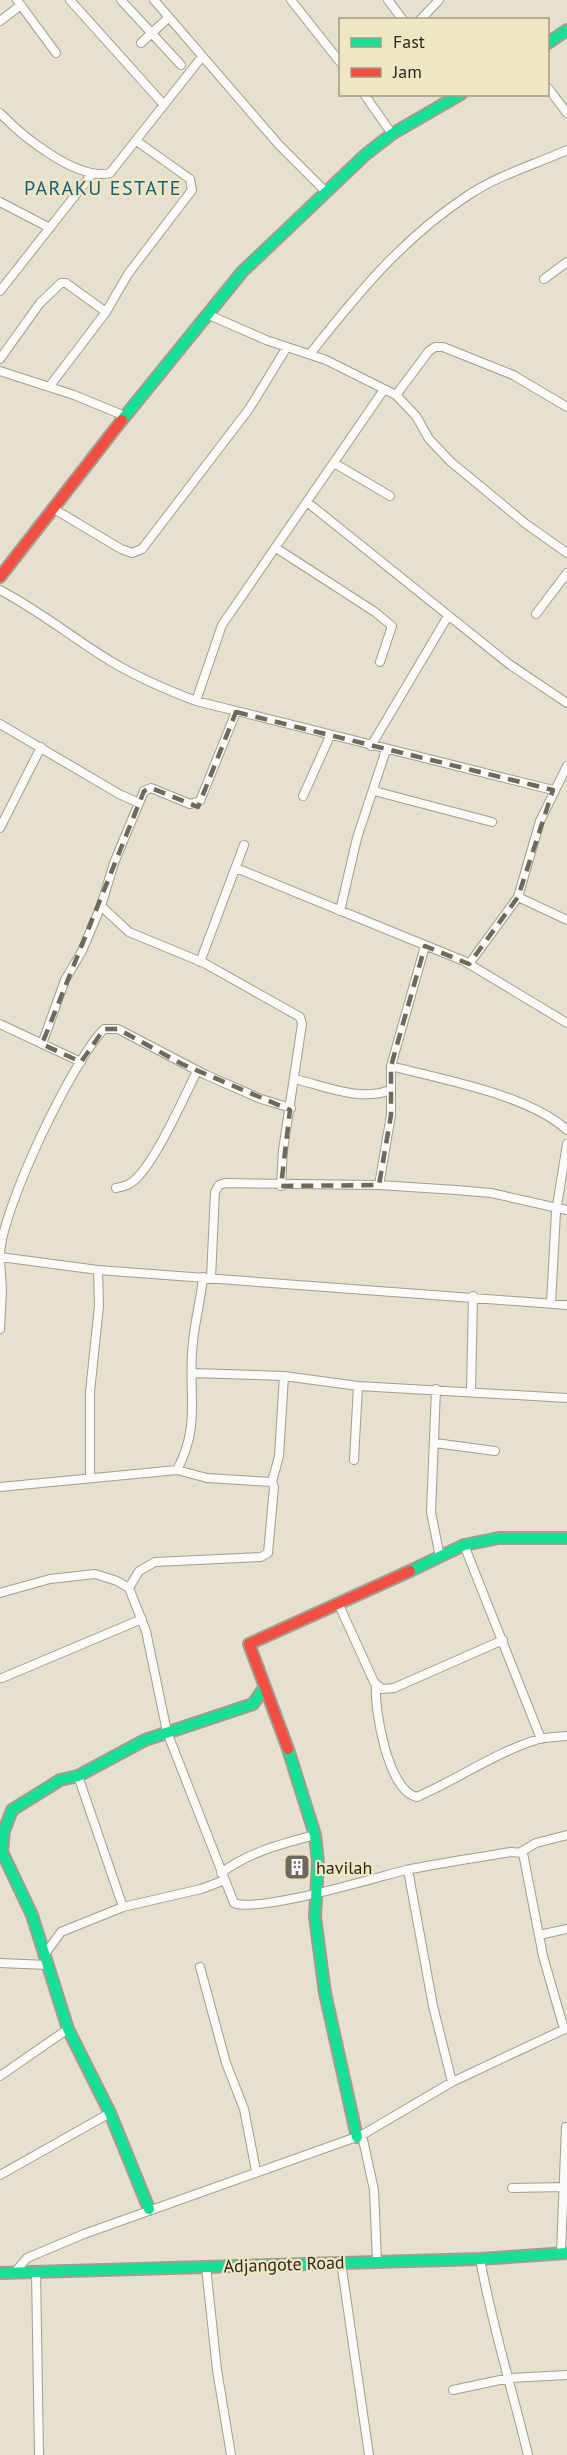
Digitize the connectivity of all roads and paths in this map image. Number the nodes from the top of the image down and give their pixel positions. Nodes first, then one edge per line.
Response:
1 (69, 0) edge
2 (121, 0) edge
3 (154, 0) edge
4 (291, 0) edge
5 (388, 0) edge
6 (439, 0) edge
7 (19, 3) edge
8 (168, 18) junction
9 (402, 18) edge
10 (422, 18) edge
11 (0, 21) edge
12 (567, 30) edge
13 (152, 33) junction
14 (549, 42) edge
15 (141, 44) dead end
16 (56, 53) dead end
17 (201, 58) junction
18 (339, 61) edge
19 (181, 65) dead end
20 (549, 89) edge
21 (365, 96) edge
22 (456, 96) edge
23 (164, 105) junction
24 (0, 113) edge
25 (567, 113) edge
26 (392, 134) junction
27 (138, 142) junction
28 (567, 150) edge
29 (92, 174) junction
30 (326, 192) junction
31 (0, 202) edge
32 (50, 228) junction
33 (567, 262) edge
34 (544, 279) dead end
35 (0, 290) edge
36 (106, 312) junction
37 (207, 314) junction
38 (287, 347) junction
39 (310, 354) junction
40 (0, 359) edge
41 (0, 371) edge
42 (49, 387) junction
43 (383, 391) junction
44 (396, 395) junction
45 (567, 407) edge
46 (125, 416) junction
47 (334, 463) junction
48 (390, 496) dead end
49 (307, 502) junction
50 (54, 509) junction
51 (276, 548) junction
52 (567, 553) edge
53 (567, 573) edge
54 (0, 577) edge
55 (0, 590) edge
56 (536, 614) dead end
57 (448, 616) junction
58 (380, 662) dead end
59 (196, 701) junction
60 (567, 703) edge
61 (236, 712) junction
62 (0, 724) edge
63 (330, 736) junction
64 (371, 746) junction
65 (41, 747) junction
66 (386, 750) junction
67 (567, 766) edge
68 (374, 790) junction
69 (553, 790) junction
70 (303, 796) dead end
71 (139, 803) junction
72 (492, 822) dead end
73 (0, 828) edge
74 (244, 845) dead end
75 (236, 868) junction
76 (518, 897) junction
77 (101, 906) junction
78 (340, 911) junction
79 (567, 920) edge
80 (425, 946) junction
81 (200, 962) junction
82 (469, 964) junction
83 (567, 1023) edge
84 (0, 1024) edge
85 (42, 1044) junction
86 (81, 1062) junction
87 (391, 1066) junction
88 (197, 1071) junction
89 (295, 1079) junction
90 (390, 1090) junction
91 (291, 1108) junction
92 (567, 1130) edge
93 (567, 1144) edge
94 (281, 1185) junction
95 (379, 1185) junction
96 (116, 1188) dead end
97 (556, 1208) junction
98 (567, 1210) edge
99 (0, 1257) edge
100 (98, 1270) junction
101 (207, 1277) junction
102 (473, 1296) junction
103 (551, 1303) junction
104 (567, 1305) edge
105 (0, 1329) edge
106 (192, 1373) junction
107 (284, 1376) junction
108 (358, 1386) junction
109 (436, 1389) junction
110 (471, 1391) junction
111 (567, 1398) edge
112 (435, 1443) junction
113 (495, 1451) dead end
114 (354, 1460) dead end
115 (177, 1470) junction
116 (90, 1478) junction
117 (272, 1482) junction
118 (0, 1487) edge
119 (567, 1538) edge
120 (464, 1545) junction
121 (440, 1557) junction
122 (129, 1588) junction
123 (0, 1593) edge
124 (339, 1605) junction
125 (142, 1619) junction
126 (503, 1640) junction
127 (2, 1678) dead end
128 (376, 1684) junction
129 (264, 1688) junction
130 (167, 1732) junction
131 (567, 1736) edge
132 (541, 1739) junction
133 (78, 1776) junction
134 (315, 1835) junction
135 (567, 1835) edge
136 (521, 1852) junction
137 (408, 1870) junction
138 (223, 1876) junction
139 (315, 1893) junction
140 (123, 1907) junction
141 (567, 1929) edge
142 (539, 1935) junction
143 (47, 1959) junction
144 (0, 1963) edge
145 (200, 1967) dead end
146 (68, 2028) junction
147 (565, 2029) edge
148 (0, 2076) edge
149 (452, 2082) junction
150 (110, 2113) junction
151 (566, 2127) edge
152 (359, 2136) junction
153 (256, 2171) junction
154 (0, 2175) edge
155 (564, 2187) junction
156 (512, 2188) dead end
157 (149, 2209) junction
158 (564, 2253) edge
159 (480, 2259) junction
160 (377, 2261) junction
161 (340, 2262) junction
162 (206, 2267) junction
163 (36, 2271) junction
164 (15, 2272) junction
165 (0, 2273) edge
166 (567, 2375) edge
167 (510, 2378) junction
168 (453, 2390) dead end
169 (39, 2455) edge
170 (231, 2455) edge
171 (369, 2455) edge
172 (528, 2455) edge

1 - 23 street
2 - 13 street
3 - 8 street
4 - 18 street
5 - 9 street
6 - 10 street
7 - 11 street
7 - 16 street
8 - 13 street
8 - 17 street
12 - 14 street
13 - 15 street
13 - 19 street
17 - 23 street
17 - 30 street
20 - 25 street
21 - 26 street
22 - 26 street
23 - 27 street
24 - 29 street
26 - 30 street
27 - 29 street
27 - 36 street
28 - 39 street
29 - 32 street
30 - 37 street
31 - 32 street
32 - 35 street
33 - 34 street
36 - 40 street
36 - 42 street
37 - 38 street
37 - 46 street
38 - 39 street
38 - 50 street
39 - 43 street
41 - 42 street
42 - 46 street
43 - 44 street
43 - 47 street
44 - 45 street
44 - 52 street
46 - 50 street
47 - 48 street
47 - 49 street
49 - 51 street
49 - 57 street
50 - 54 street
51 - 58 street
51 - 59 street
53 - 56 street
55 - 59 street
57 - 60 street
57 - 64 street
59 - 61 street
61 - 63 street
61 - 71 street
62 - 65 street
63 - 64 street
63 - 70 street
64 - 66 street
65 - 71 street
65 - 73 street
66 - 68 street
66 - 69 street
67 - 69 street
68 - 72 street
68 - 78 street
69 - 76 street
71 - 77 street
74 - 75 street
75 - 78 street
75 - 81 street
76 - 79 street
76 - 82 street
77 - 81 street
77 - 85 street
78 - 80 street
80 - 82 street
80 - 87 street
81 - 89 street
82 - 83 street
84 - 85 street
85 - 86 street
86 - 88 street
86 - 99 street
87 - 90 street
87 - 92 street
88 - 91 street
88 - 96 street
89 - 90 street
89 - 91 street
90 - 95 street
91 - 94 street
93 - 97 street
94 - 95 street
94 - 101 street
95 - 97 street
97 - 98 street
97 - 103 street
99 - 100 street
99 - 105 street
100 - 101 street
100 - 116 street
101 - 102 street
101 - 106 street
102 - 103 street
102 - 110 street
103 - 104 street
106 - 107 street
106 - 115 street
107 - 108 street
107 - 117 street
108 - 109 street
108 - 114 street
109 - 110 street
109 - 112 street
110 - 111 street
112 - 113 street
112 - 121 street
115 - 116 street
115 - 117 street
116 - 118 street
117 - 122 street
119 - 120 street
120 - 121 street
120 - 126 street
121 - 124 street
122 - 123 street
122 - 125 street
124 - 128 street
124 - 129 street
125 - 127 street
125 - 130 street
126 - 128 street
126 - 132 street
128 - 132 street
129 - 130 street
129 - 134 street
130 - 133 street
130 - 138 street
131 - 132 street
133 - 140 street
133 - 143 street
134 - 138 street
134 - 139 street
135 - 136 street
136 - 137 street
136 - 142 street
137 - 139 street
137 - 149 street
138 - 139 street
138 - 140 street
139 - 152 street
140 - 143 street
141 - 142 street
142 - 147 street
143 - 144 street
143 - 146 street
145 - 153 street
146 - 148 street
146 - 150 street
147 - 149 street
149 - 152 street
150 - 154 street
150 - 157 street
151 - 155 street
152 - 153 street
152 - 160 street
153 - 157 street
155 - 156 street
155 - 158 street
157 - 164 street
158 - 159 street, Adjangote Road
159 - 160 street, Adjangote Road
159 - 167 street
160 - 161 street, Adjangote Road
161 - 162 street, Adjangote Road
161 - 171 street
162 - 163 street, Adjangote Road
162 - 170 street
163 - 164 street, Adjangote Road
163 - 169 street
164 - 165 street, Adjangote Road
166 - 167 street
167 - 168 street
167 - 172 street

